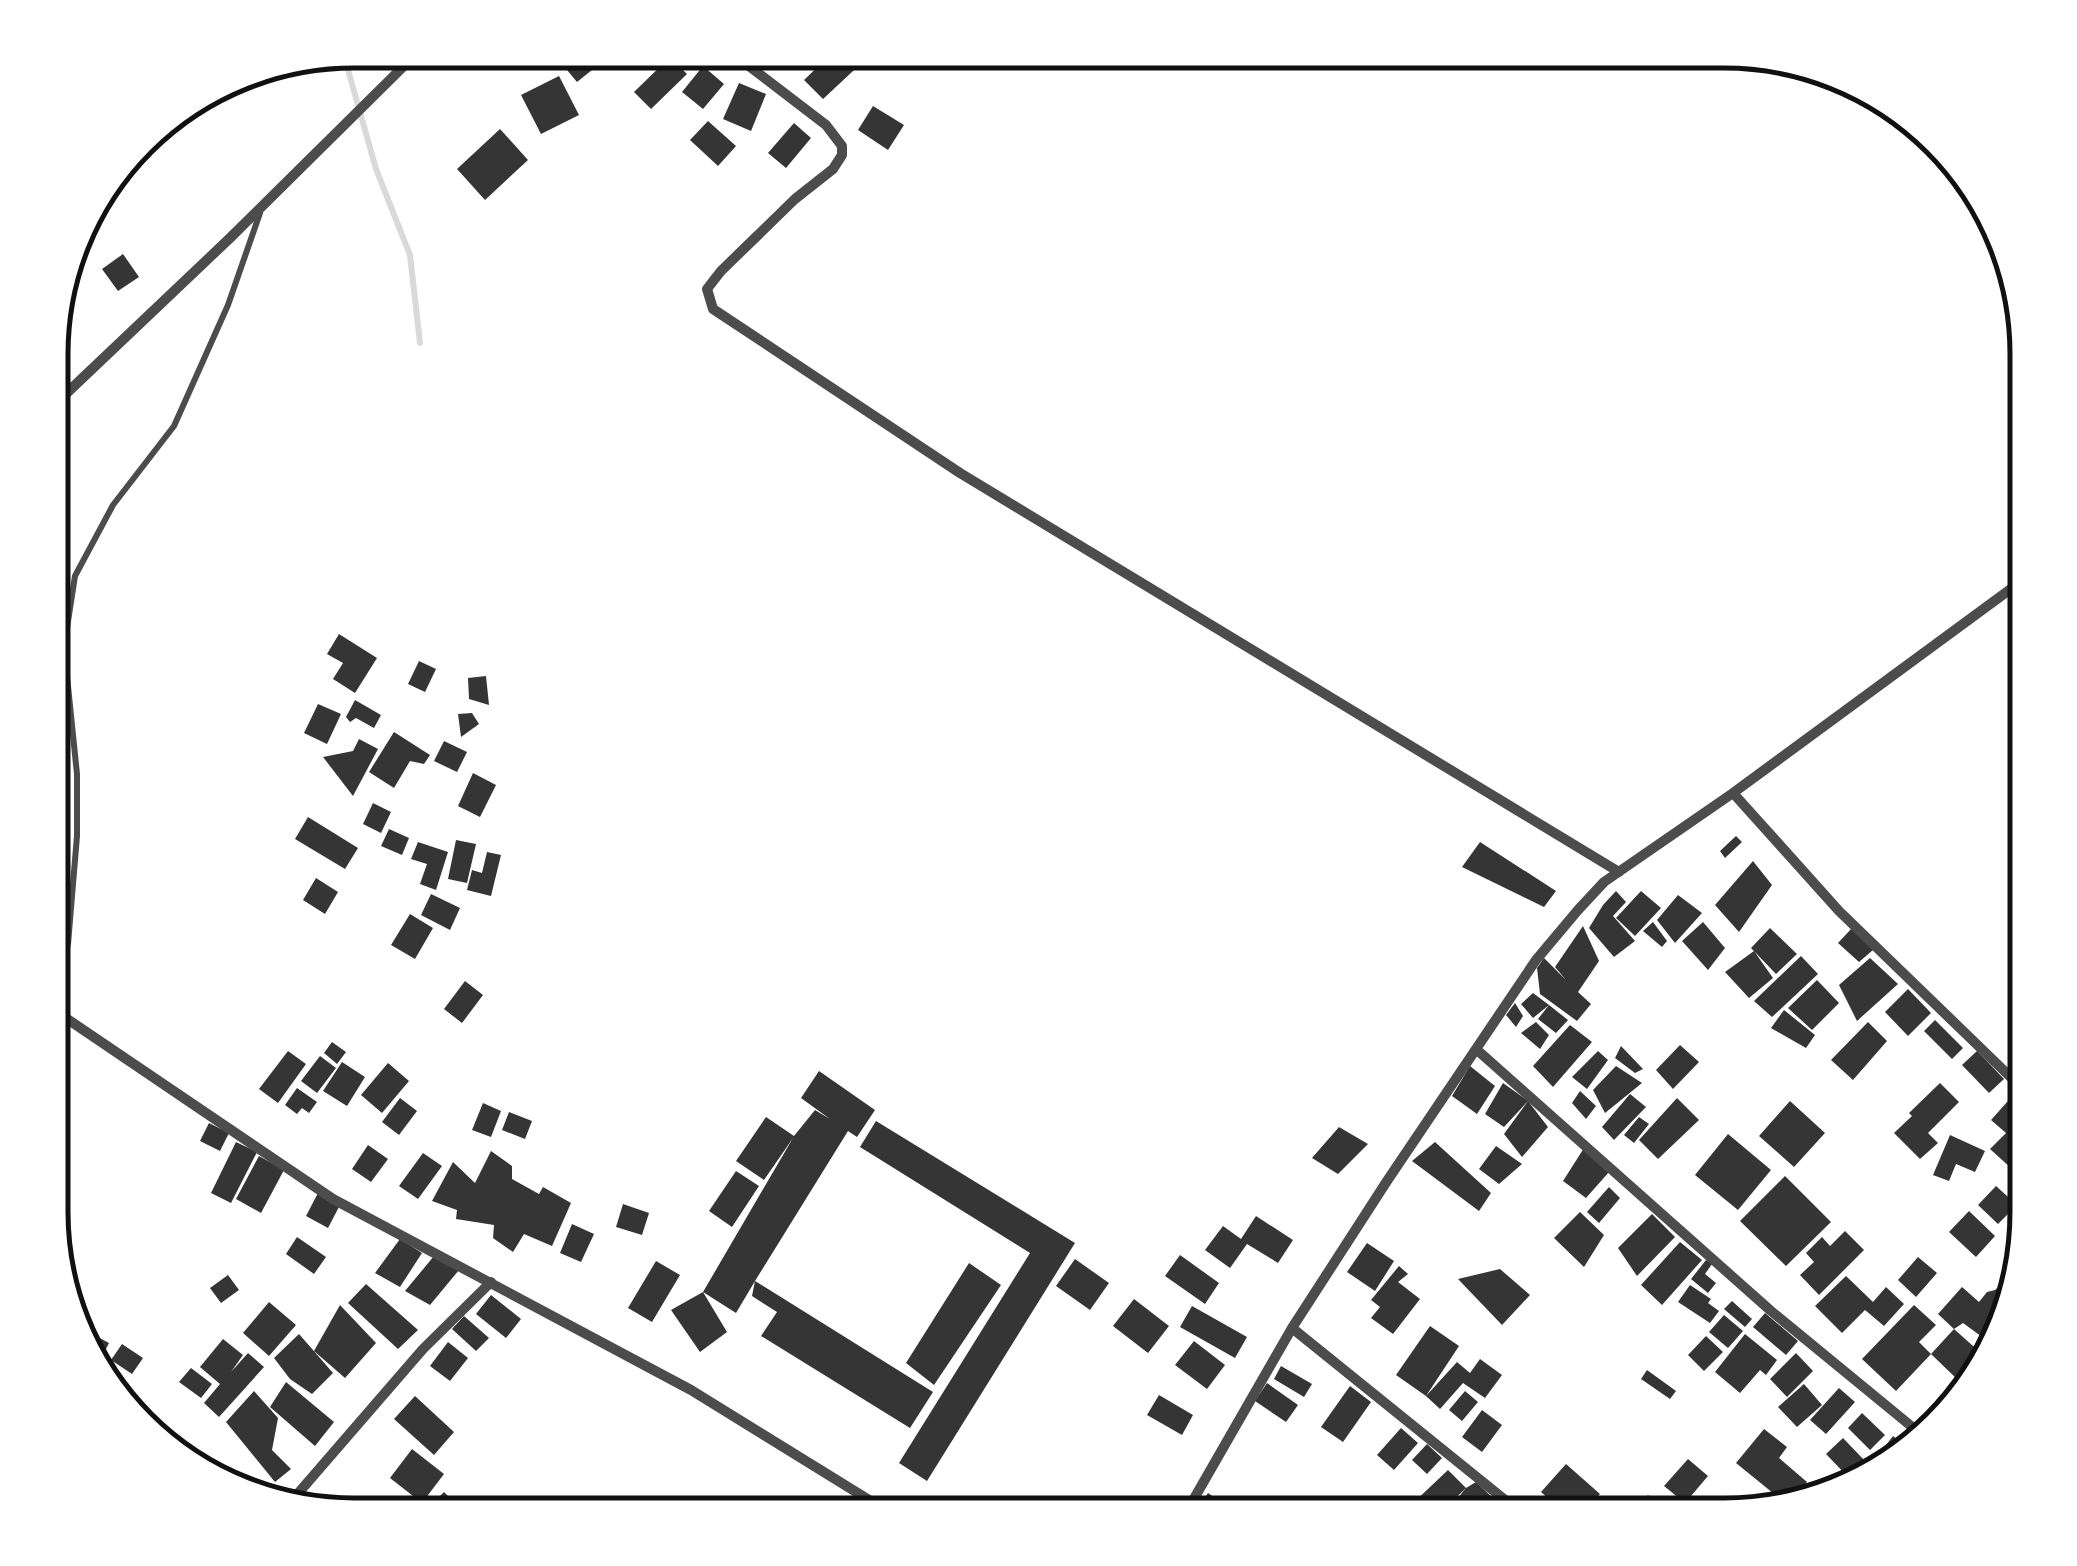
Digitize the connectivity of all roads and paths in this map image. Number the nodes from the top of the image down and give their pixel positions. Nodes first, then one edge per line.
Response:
1 (403, 68) edge
2 (752, 68) edge
3 (262, 206) junction
4 (68, 393) edge
5 (2010, 589) edge
6 (68, 622) edge
7 (68, 687) edge
8 (1732, 793) junction
9 (1620, 872) junction
10 (68, 944) edge
11 (68, 1017) edge
12 (1476, 1048) junction
13 (2009, 1076) edge
14 (491, 1282) junction
15 (1292, 1328) junction
16 (1912, 1427) edge
17 (298, 1493) edge
18 (865, 1498) edge
19 (1194, 1498) edge
20 (1503, 1498) edge

1 - 3 street
2 - 9 street
3 - 4 street
3 - 6 lane
5 - 8 street
7 - 10 lane
8 - 9 street
8 - 13 street
9 - 12 street
11 - 14 street
12 - 15 street
12 - 16 street
14 - 17 street
14 - 18 street
15 - 19 street
15 - 20 street

